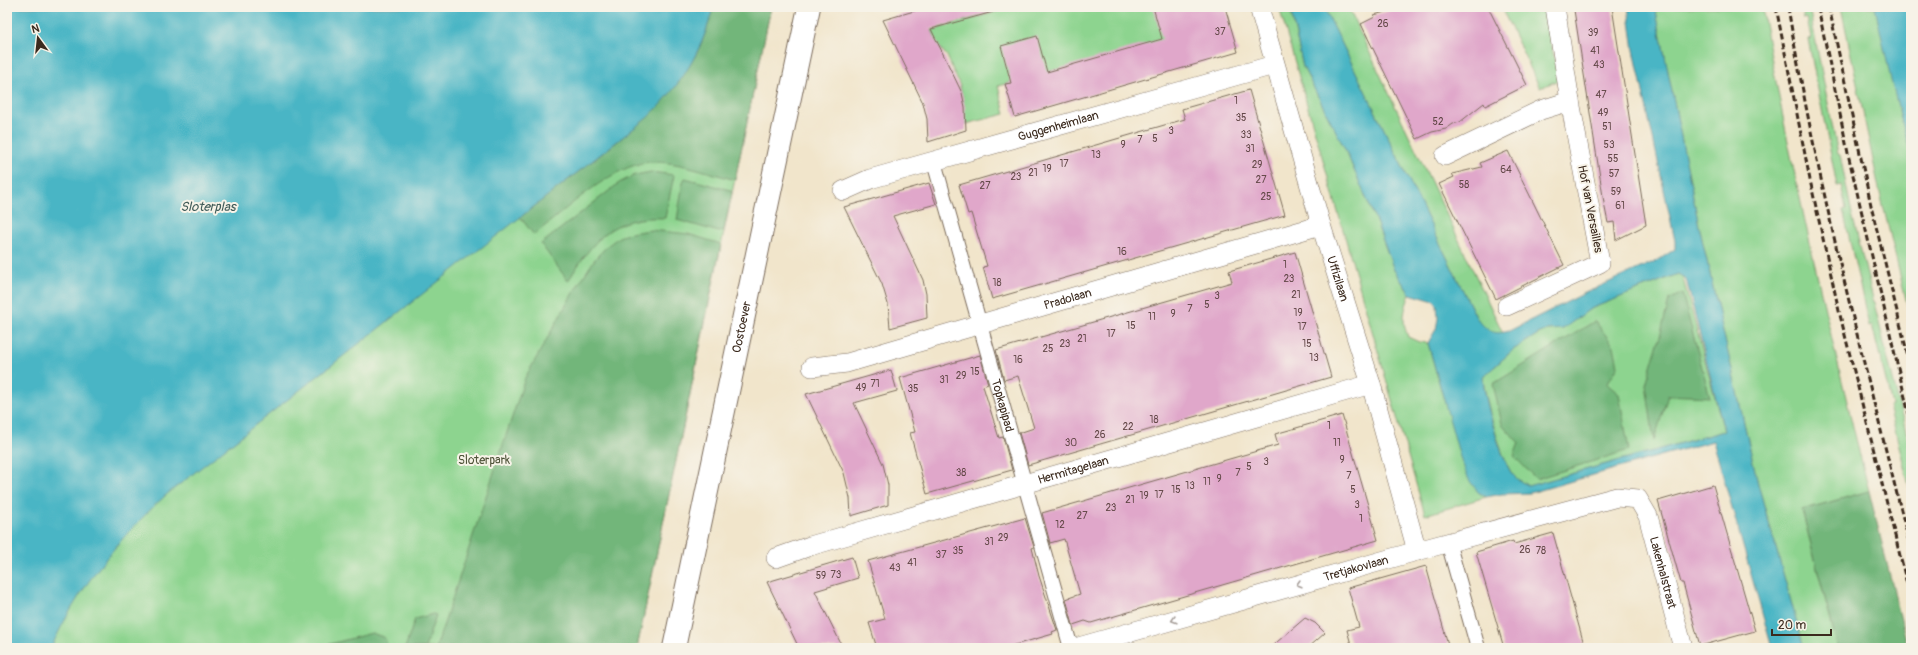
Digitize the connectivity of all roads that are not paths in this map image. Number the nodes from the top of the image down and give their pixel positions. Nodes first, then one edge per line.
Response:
1 (809, 7) edge
2 (1259, 7) edge
3 (1555, 7) edge
4 (1274, 65) junction
5 (1570, 101) junction
6 (1446, 156) dead end
7 (934, 162) junction
8 (843, 191) dead end
9 (1321, 225) junction
10 (1507, 306) dead end
11 (978, 325) junction
12 (812, 367) dead end
13 (1371, 384) junction
14 (1024, 484) junction
15 (1638, 499) joint
16 (1448, 542) junction
17 (1417, 550) junction
18 (776, 558) dead end
19 (674, 648) edge
20 (1071, 648) edge
21 (1076, 648) edge
22 (1478, 648) edge
23 (1683, 648) edge

1 - 19 main road, Oostoever
2 - 4 street, Uffizilaan
3 - 5 street, Hof van Versailles
4 - 7 street, Guggenheimlaan
4 - 9 street, Uffizilaan
5 - 6 street
5 - 10 street, Hof van Versailles
7 - 8 street, Guggenheimlaan
7 - 11 street, Topkapipad
9 - 11 street, Pradolaan
9 - 13 street, Uffizilaan
11 - 12 street, Pradolaan
11 - 14 street, Topkapipad
13 - 14 street, Hermitagelaan
13 - 17 street, Uffizilaan
14 - 18 street, Hermitagelaan
14 - 20 street, Topkapipad
15 - 16 street, Tretjakovlaan
15 - 23 street, Lakenhalstraat
16 - 17 street, Tretjakovlaan
16 - 22 street
17 -> 21 street, Tretjakovlaan

